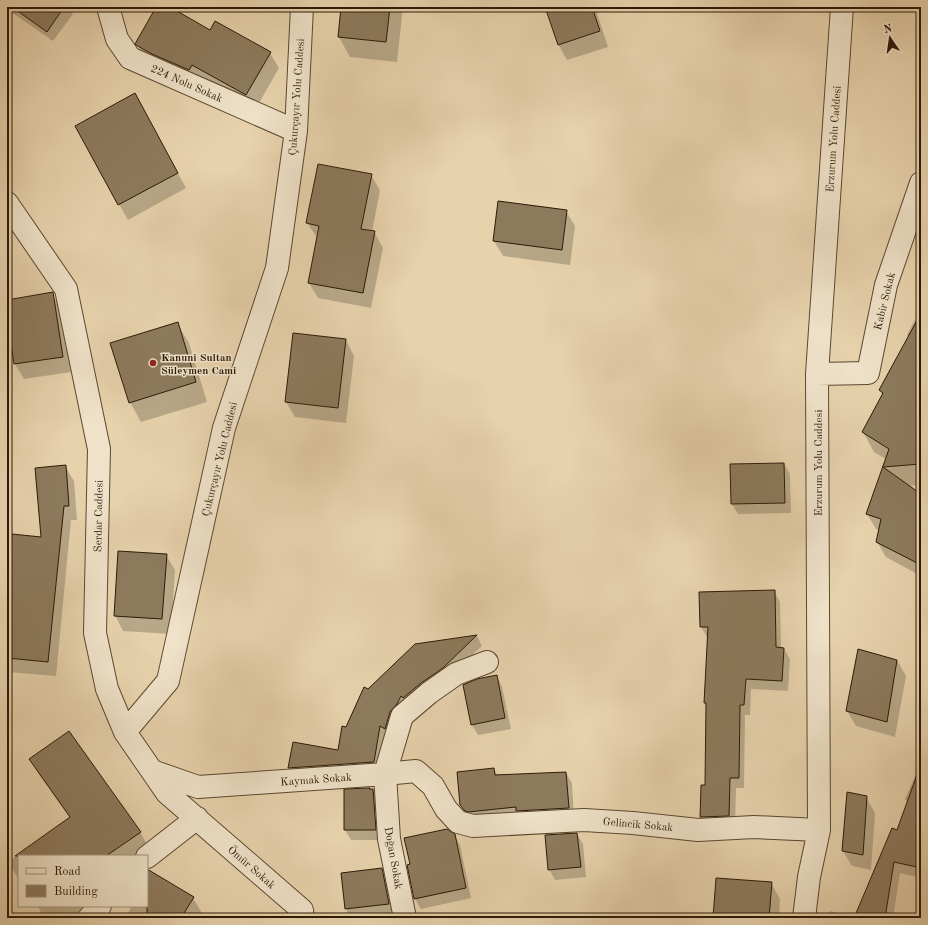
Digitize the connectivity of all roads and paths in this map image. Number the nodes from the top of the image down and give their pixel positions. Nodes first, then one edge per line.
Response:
1 (108, 7) edge
2 (302, 7) edge
3 (842, 7) edge
4 (296, 131) junction
5 (921, 183) edge
6 (7, 203) edge
7 (817, 374) junction
8 (487, 662) dead end
9 (125, 732) junction
10 (152, 771) junction
11 (385, 774) junction
12 (197, 818) junction
13 (458, 822) joint
14 (819, 830) junction
15 (148, 856) edge
16 (99, 907) edge
17 (89, 918) edge
18 (304, 918) edge
19 (405, 918) edge
20 (804, 918) edge

1 - 4 street, 224 Nolu Sokak
2 - 4 street, Çukurçayır Yolu Caddesi
3 - 7 street, Erzurum Yolu Caddesi
4 - 9 street, Çukurçayır Yolu Caddesi
5 - 7 street, Kabir Sokak
6 - 9 street, Serdar Caddesi
7 - 14 street, Erzurum Yolu Caddesi
8 - 11 street, Doğan Sokak
9 - 10 street, Serdar Caddesi
10 - 11 street, Kaymak Sokak
10 - 12 street, Serdar Caddesi
11 - 13 street, Kaymak Sokak
11 - 19 street, Doğan Sokak
12 - 15 street
12 - 18 street, Ömür Sokak
13 - 14 street, Gelincik Sokak
14 - 20 street, Erzurum Yolu Caddesi
16 - 17 street

